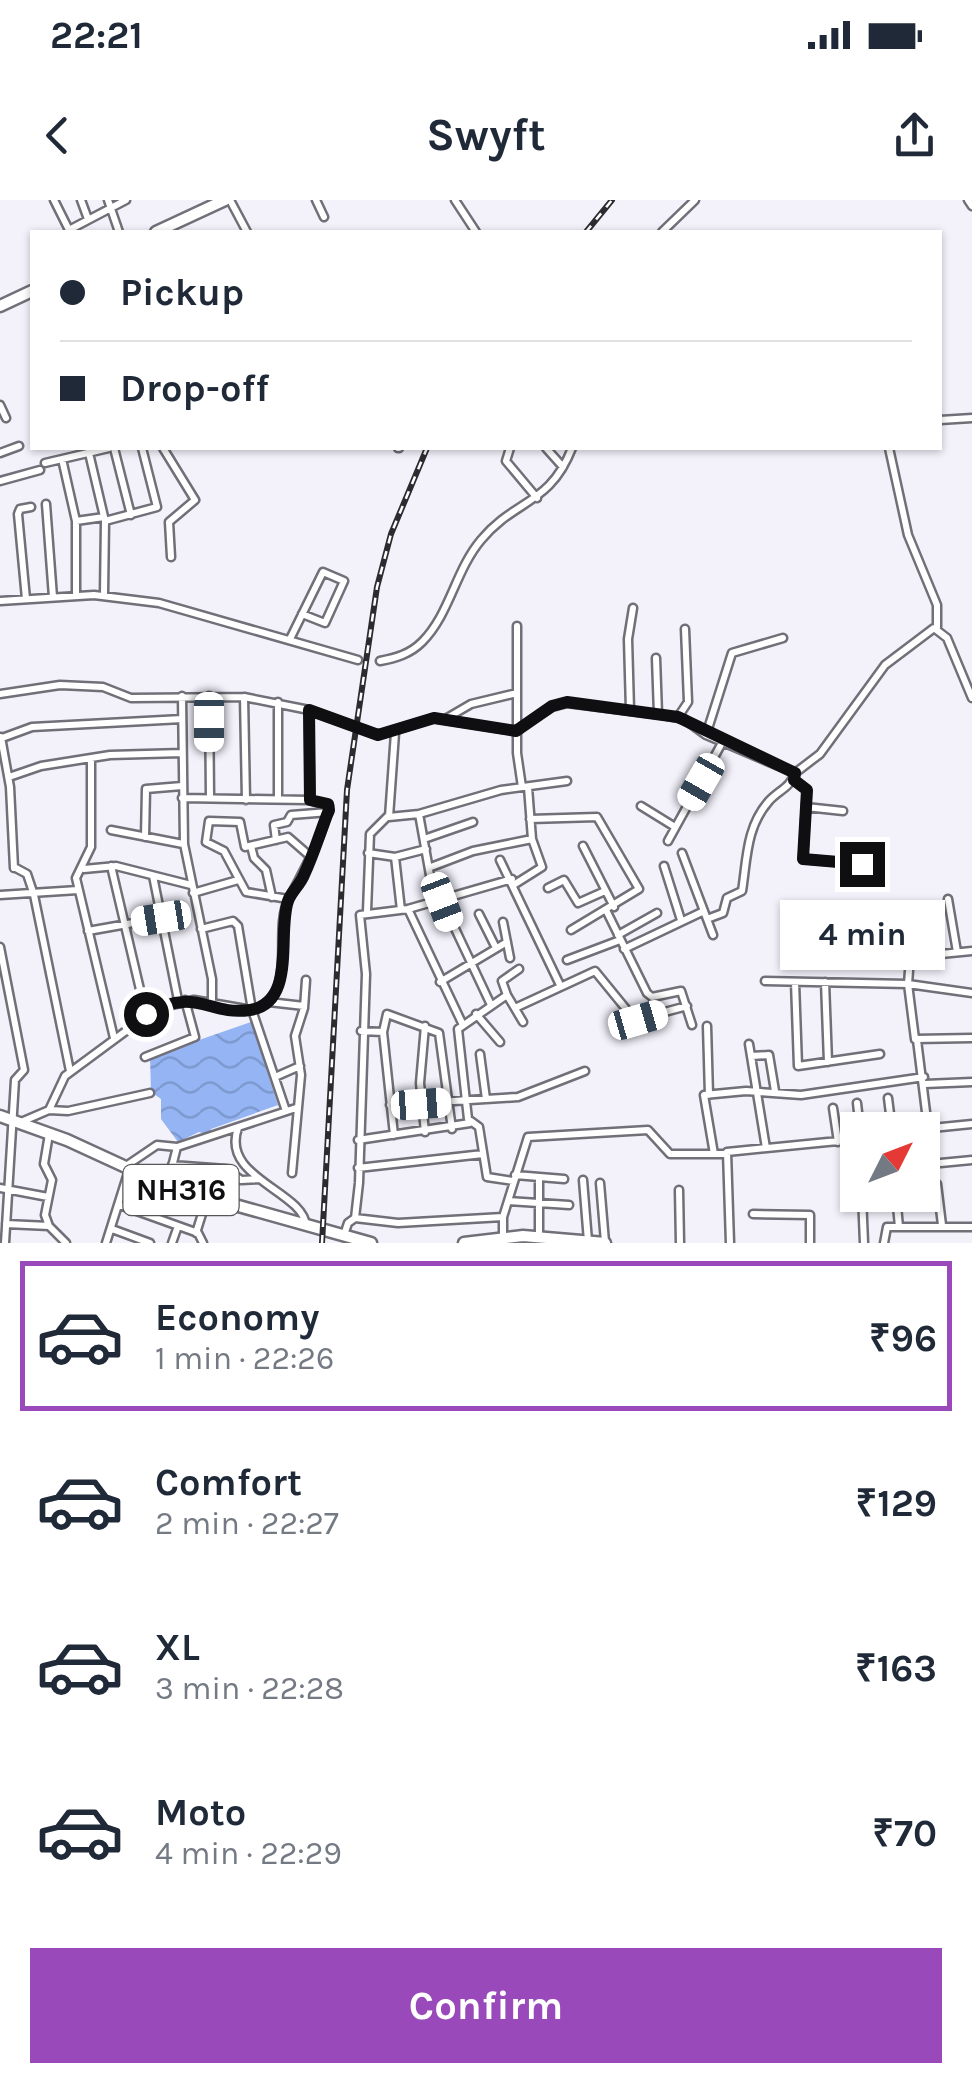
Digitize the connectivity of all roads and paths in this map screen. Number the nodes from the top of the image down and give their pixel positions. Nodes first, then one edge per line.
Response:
1 (54, 200) edge
2 (80, 200) edge
3 (126, 200) edge
4 (228, 200) edge
5 (316, 200) edge
6 (455, 200) edge
7 (695, 200) edge
8 (210, 202) edge
9 (109, 203) edge
10 (324, 218) dead end
11 (88, 219) junction
12 (69, 230) edge
13 (72, 230) edge
14 (118, 230) edge
15 (147, 230) edge
16 (164, 230) edge
17 (246, 230) edge
18 (475, 230) edge
19 (664, 230) edge
20 (30, 289) edge
21 (0, 303) edge
22 (0, 406) edge
23 (6, 418) dead end
24 (972, 418) edge
25 (942, 420) edge
26 (20, 446) dead end
27 (103, 450) edge
28 (113, 450) edge
29 (143, 450) edge
30 (164, 450) edge
31 (509, 450) edge
32 (548, 450) edge
33 (571, 450) edge
34 (889, 450) edge
35 (0, 453) edge
36 (89, 453) junction
37 (62, 459) junction
38 (563, 468) junction
39 (0, 482) edge
40 (537, 498) junction
41 (46, 504) dead end
42 (32, 507) dead end
43 (131, 516) junction
44 (105, 519) junction
45 (76, 521) junction
46 (171, 557) dead end
47 (76, 595) junction
48 (104, 595) junction
49 (52, 596) junction
50 (26, 599) junction
51 (0, 601) edge
52 (633, 608) dead end
53 (302, 614) junction
54 (517, 626) dead end
55 (937, 627) junction
56 (685, 630) dead end
57 (783, 638) dead end
58 (290, 639) junction
59 (656, 658) dead end
60 (358, 660) dead end
61 (380, 661) dead end
62 (517, 692) junction
63 (0, 694) edge
64 (182, 696) junction
65 (209, 696) junction
66 (244, 697) junction
67 (972, 698) edge
68 (278, 702) junction
69 (309, 710) junction
70 (630, 710) junction
71 (658, 714) junction
72 (678, 717) junction
73 (182, 719) junction
74 (446, 719) junction
75 (519, 730) junction
76 (395, 733) junction
77 (706, 734) junction
78 (1, 737) edge
79 (723, 742) junction
80 (182, 753) junction
81 (91, 758) junction
82 (794, 776) junction
83 (9, 778) junction
84 (567, 781) dead end
85 (182, 786) junction
86 (525, 787) junction
87 (210, 797) junction
88 (182, 798) junction
89 (278, 799) junction
90 (246, 800) junction
91 (310, 800) junction
92 (642, 806) dead end
93 (806, 807) junction
94 (843, 810) dead end
95 (328, 812) junction
96 (419, 814) junction
97 (389, 815) junction
98 (530, 819) junction
99 (473, 822) dead end
100 (676, 827) junction
101 (111, 830) dead end
102 (145, 838) junction
103 (532, 838) junction
104 (424, 839) junction
105 (276, 840) junction
106 (668, 841) dead end
107 (184, 844) junction
108 (250, 846) junction
109 (583, 846) dead end
110 (426, 848) junction
111 (368, 853) junction
112 (682, 853) dead end
113 (311, 857) junction
114 (395, 857) junction
115 (500, 860) dead end
116 (862, 864) dead end
117 (111, 866) junction
118 (664, 866) dead end
119 (431, 867) junction
120 (83, 869) junction
121 (153, 876) junction
122 (238, 880) junction
123 (514, 882) junction
124 (548, 888) dead end
125 (192, 889) junction
126 (79, 890) junction
127 (605, 891) junction
128 (0, 895) edge
129 (34, 895) junction
130 (272, 897) junction
131 (288, 899) junction
132 (948, 900) dead end
133 (438, 902) junction
134 (404, 910) junction
135 (610, 910) junction
136 (367, 911) junction
137 (657, 913) dead end
138 (479, 914) dead end
139 (705, 915) junction
140 (161, 918) junction
141 (682, 920) junction
142 (503, 922) dead end
143 (125, 924) junction
144 (201, 930) junction
145 (571, 930) dead end
146 (88, 931) junction
147 (712, 935) dead end
148 (619, 938) junction
149 (507, 942) junction
150 (0, 947) edge
151 (496, 948) junction
152 (624, 949) junction
153 (972, 950) edge
154 (957, 952) junction
155 (510, 958) dead end
156 (568, 960) dead end
157 (469, 964) junction
158 (519, 970) dead end
159 (306, 980) dead end
160 (440, 982) junction
161 (765, 982) dead end
162 (795, 982) junction
163 (825, 982) junction
164 (908, 984) junction
165 (560, 985) junction
166 (972, 994) edge
167 (507, 995) junction
168 (182, 1000) junction
169 (268, 1002) junction
170 (212, 1003) junction
171 (492, 1005) junction
172 (304, 1006) junction
173 (687, 1006) junction
174 (515, 1008) junction
175 (252, 1010) junction
176 (146, 1014) junction
177 (476, 1014) junction
178 (462, 1022) junction
179 (523, 1022) dead end
180 (692, 1025) dead end
181 (425, 1026) junction
182 (707, 1026) dead end
183 (361, 1031) junction
184 (383, 1032) junction
185 (114, 1038) junction
186 (972, 1038) edge
187 (917, 1040) junction
188 (500, 1042) dead end
189 (749, 1044) dead end
190 (480, 1054) dead end
191 (880, 1054) dead end
192 (751, 1056) junction
193 (145, 1058) dead end
194 (828, 1062) junction
195 (300, 1066) junction
196 (70, 1071) junction
197 (585, 1072) dead end
198 (275, 1077) junction
199 (925, 1080) junction
200 (972, 1082) edge
201 (757, 1090) junction
202 (775, 1092) junction
203 (150, 1094) dead end
204 (710, 1095) junction
205 (486, 1098) junction
206 (888, 1098) dead end
207 (465, 1100) junction
208 (448, 1102) junction
209 (857, 1103) dead end
210 (421, 1104) junction
211 (390, 1105) junction
212 (296, 1108) junction
213 (833, 1108) dead end
214 (50, 1110) junction
215 (286, 1110) junction
216 (858, 1112) edge
217 (890, 1112) edge
218 (926, 1112) edge
219 (0, 1116) edge
220 (17, 1121) junction
221 (470, 1123) junction
222 (972, 1124) edge
223 (238, 1127) junction
224 (940, 1127) edge
225 (452, 1129) junction
226 (425, 1132) junction
227 (49, 1133) junction
228 (394, 1135) junction
229 (358, 1140) junction
230 (838, 1142) joint
231 (177, 1147) junction
232 (766, 1148) junction
233 (483, 1154) junction
234 (714, 1154) junction
235 (726, 1154) junction
236 (972, 1160) edge
237 (940, 1163) edge
238 (172, 1165) junction
239 (127, 1167) junction
240 (358, 1168) junction
241 (292, 1172) dead end
242 (514, 1178) junction
243 (539, 1178) junction
244 (564, 1179) dead end
245 (259, 1180) junction
246 (583, 1180) dead end
247 (600, 1184) dead end
248 (168, 1186) junction
249 (4, 1189) edge
250 (679, 1190) dead end
251 (48, 1198) junction
252 (207, 1198) junction
253 (508, 1202) junction
254 (120, 1205) junction
255 (569, 1205) dead end
256 (539, 1206) junction
257 (940, 1209) edge
258 (863, 1212) edge
259 (898, 1212) edge
260 (754, 1214) dead end
261 (504, 1217) junction
262 (356, 1218) junction
263 (6, 1224) junction
264 (49, 1226) junction
265 (178, 1226) junction
266 (306, 1226) junction
267 (899, 1226) junction
268 (942, 1226) junction
269 (972, 1228) edge
270 (112, 1229) junction
271 (196, 1232) junction
272 (344, 1234) junction
273 (503, 1236) junction
274 (542, 1239) edge
275 (568, 1241) edge
276 (594, 1242) edge
277 (5, 1243) edge
278 (66, 1243) edge
279 (106, 1243) edge
280 (150, 1243) edge
281 (172, 1243) edge
282 (203, 1243) edge
283 (370, 1243) edge
284 (464, 1243) edge
285 (605, 1243) edge
286 (680, 1243) edge
287 (730, 1243) edge
288 (810, 1243) edge
289 (864, 1243) edge
290 (884, 1243) edge

1 - 12 street
2 - 11 street
3 - 9 street
4 - 8 highway
4 - 17 street
5 - 10 street
6 - 18 street
7 - 19 street
8 - 15 highway
8 - 16 highway
9 - 11 street
9 - 14 street
11 - 13 street
20 - 21 highway
22 - 23 street
24 - 25 street
26 - 35 street
27 - 36 street
28 - 43 street
29 - 43 street
30 - 46 street
31 - 40 street
32 - 38 street
33 - 38 street
34 - 55 street
36 - 37 street
36 - 44 street
37 - 39 street
37 - 45 street
38 - 40 street
40 - 61 street
41 - 49 street
42 - 50 street
43 - 44 street
44 - 45 street
44 - 48 street
45 - 47 street
47 - 48 street
47 - 49 street
48 - 58 street
49 - 50 street
50 - 51 street
52 - 70 street
53 - 53 street
53 - 58 street
54 - 62 street
55 - 67 street
55 - 82 street
56 - 72 street
57 - 77 street
58 - 60 street
59 - 71 street
62 - 74 street
62 - 75 street
63 - 64 street
64 - 65 street
64 - 73 street
65 - 66 street
65 - 87 street
66 - 68 street
66 - 90 street
68 - 69 street
68 - 89 street
69 - 76 street
69 - 91 street
70 - 71 street
70 - 75 street
71 - 72 street
72 - 77 street
73 - 78 street
73 - 80 street
74 - 75 street
74 - 76 street
75 - 86 street
76 - 97 street
77 - 79 street
78 - 83 street
79 - 82 street
79 - 100 street
80 - 81 street
80 - 85 street
81 - 83 street
81 - 120 street
82 - 93 street
82 - 139 street
83 - 129 street
84 - 86 street
85 - 88 street
85 - 102 street
86 - 96 street
86 - 98 street
87 - 88 street
87 - 90 street
88 - 107 street
89 - 90 street
89 - 91 street
91 - 95 street
92 - 100 street
93 - 94 street
93 - 116 street
95 - 105 street
95 - 113 street
96 - 97 street
96 - 104 street
97 - 111 street
98 - 103 street
98 - 135 street
99 - 104 street
100 - 106 street
101 - 102 street
102 - 107 street
103 - 119 street
103 - 123 street
104 - 110 street
105 - 108 street
105 - 113 street
107 - 125 street
108 - 122 street
108 - 130 street
109 - 127 street
110 - 114 street
110 - 119 street
111 - 114 street
111 - 136 street
112 - 139 street
113 - 131 street
114 - 134 street
115 - 123 street
117 - 120 street
117 - 121 street
117 - 143 street
118 - 141 street
119 - 133 street
120 - 126 street
121 - 125 street
121 - 140 street
122 - 125 street
122 - 130 street
123 - 133 street
123 - 165 street
124 - 127 street
125 - 144 street
126 - 129 street
126 - 146 street
127 - 135 street
128 - 129 street
129 - 196 street
130 - 131 street
131 - 169 street
132 - 154 street
133 - 134 street
133 - 157 street
134 - 136 street
134 - 160 street
135 - 145 street
135 - 148 street
136 - 183 street
137 - 148 street
138 - 151 street
139 - 141 street
139 - 147 street
140 - 143 street
140 - 168 street
141 - 152 street
142 - 149 street
143 - 146 street
143 - 176 street
144 - 170 street
144 - 175 street
146 - 185 street
148 - 152 street
148 - 156 street
149 - 151 street
149 - 155 street
150 - 220 street
151 - 157 street
152 - 173 street
153 - 154 street
154 - 164 street
157 - 160 street
157 - 171 street
158 - 167 street
159 - 172 street
160 - 178 street
161 - 162 street
162 - 163 street
162 - 194 street
163 - 164 street
163 - 194 street
164 - 166 street
164 - 187 street
165 - 173 street
165 - 174 street
167 - 171 street
167 - 174 street
168 - 170 street
168 - 176 street
168 - 193 street
169 - 172 street
169 - 175 street
170 - 175 street
171 - 177 street
172 - 195 street
173 - 180 street
174 - 179 street
175 - 198 street
176 - 185 street
177 - 178 street
177 - 188 street
178 - 207 street
181 - 184 street
181 - 208 street
181 - 210 street
182 - 204 street
183 - 184 street
183 - 229 street
184 - 211 street
185 - 196 street
186 - 187 street
187 - 199 street
189 - 192 street
190 - 205 street
191 - 194 street
192 - 201 street
192 - 202 street
195 - 198 street
195 - 212 street
196 - 214 street
197 - 205 street
198 - 215 street
199 - 200 street
199 - 202 street
199 - 218 street
201 - 202 street
201 - 204 street
201 - 232 street
203 - 214 street
204 - 234 street
205 - 207 street
206 - 217 street
207 - 208 street
207 - 221 street
208 - 210 street
208 - 225 street
209 - 216 street
210 - 211 street
210 - 226 street
211 - 228 street
212 - 215 street
212 - 241 street
213 - 230 street
214 - 220 street
215 - 223 street
219 - 220 highway, NH316
220 - 227 highway, NH316
220 - 249 street
221 - 225 street
221 - 233 street
222 - 224 street
223 - 231 street
223 - 245 street
225 - 226 street
226 - 228 street
227 - 239 highway, NH316
227 - 251 street
228 - 229 street
229 - 240 street
230 - 232 street
231 - 238 street
231 - 239 street
232 - 235 street
233 - 240 street
233 - 242 street
234 - 235 street
234 - 242 street
235 - 287 street
236 - 237 street
238 - 245 street
238 - 248 street
239 - 248 highway, NH316
239 - 254 street
240 - 262 street
242 - 243 street
242 - 253 street
243 - 244 street
243 - 256 street
245 - 266 street
246 - 276 street
247 - 285 street
248 - 252 highway, NH316
249 - 251 street
249 - 263 street
250 - 286 street
251 - 264 street
252 - 266 highway, NH316
252 - 271 street
253 - 256 street
253 - 261 street
254 - 265 street
254 - 270 street
255 - 256 street
256 - 274 street
257 - 268 street
258 - 289 street
259 - 267 street
260 - 288 street
261 - 262 street
261 - 273 street
262 - 272 street
263 - 264 street
263 - 277 street
264 - 278 street
265 - 271 street
265 - 281 street
266 - 272 highway, NH316
267 - 268 street
267 - 290 street
268 - 269 street
270 - 279 street
270 - 280 street
271 - 282 street
272 - 283 highway, NH316
273 - 274 highway
273 - 284 highway
274 - 275 highway
275 - 276 highway
276 - 285 highway

